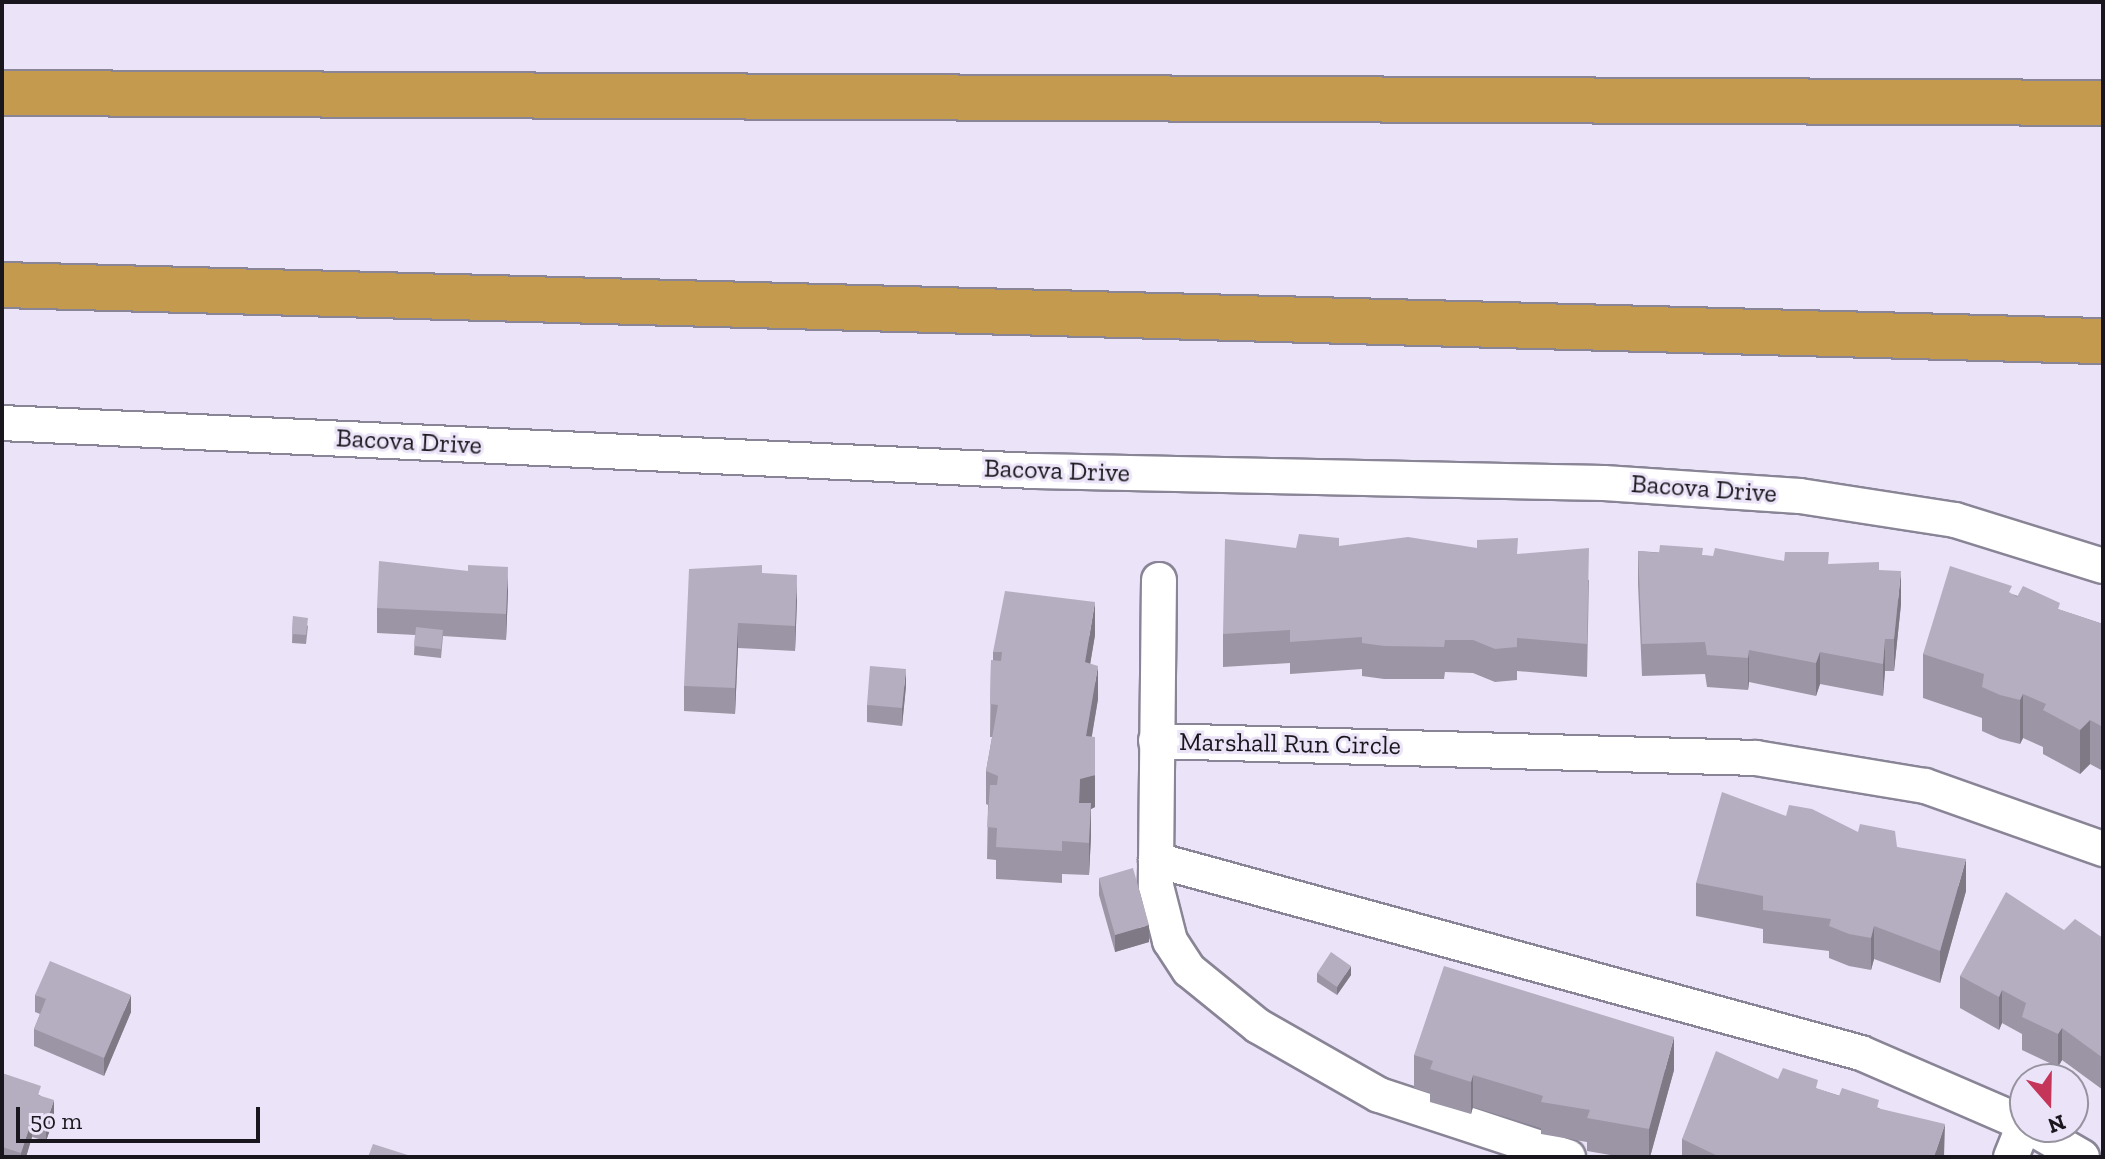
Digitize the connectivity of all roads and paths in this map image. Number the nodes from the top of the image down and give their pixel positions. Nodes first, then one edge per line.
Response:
1 (2, 93) edge
2 (2103, 103) edge
3 (2, 285) edge
4 (2103, 341) edge
5 (2, 423) edge
6 (2103, 566) edge
7 (1159, 580) dead end
8 (1156, 741) junction
9 (2103, 849) edge
10 (1156, 860) junction
11 (2009, 1118) edge
12 (2058, 1143) edge
13 (1568, 1157) edge
14 (2082, 1157) edge

1 - 2 highway
3 - 4 highway
5 - 6 street, Bacova Drive
7 - 8 street
8 - 9 street, Marshall Run Circle
8 - 10 street, Marshall Run Circle
10 - 11 street
10 - 13 street, Marshall Run Circle
12 - 14 street

